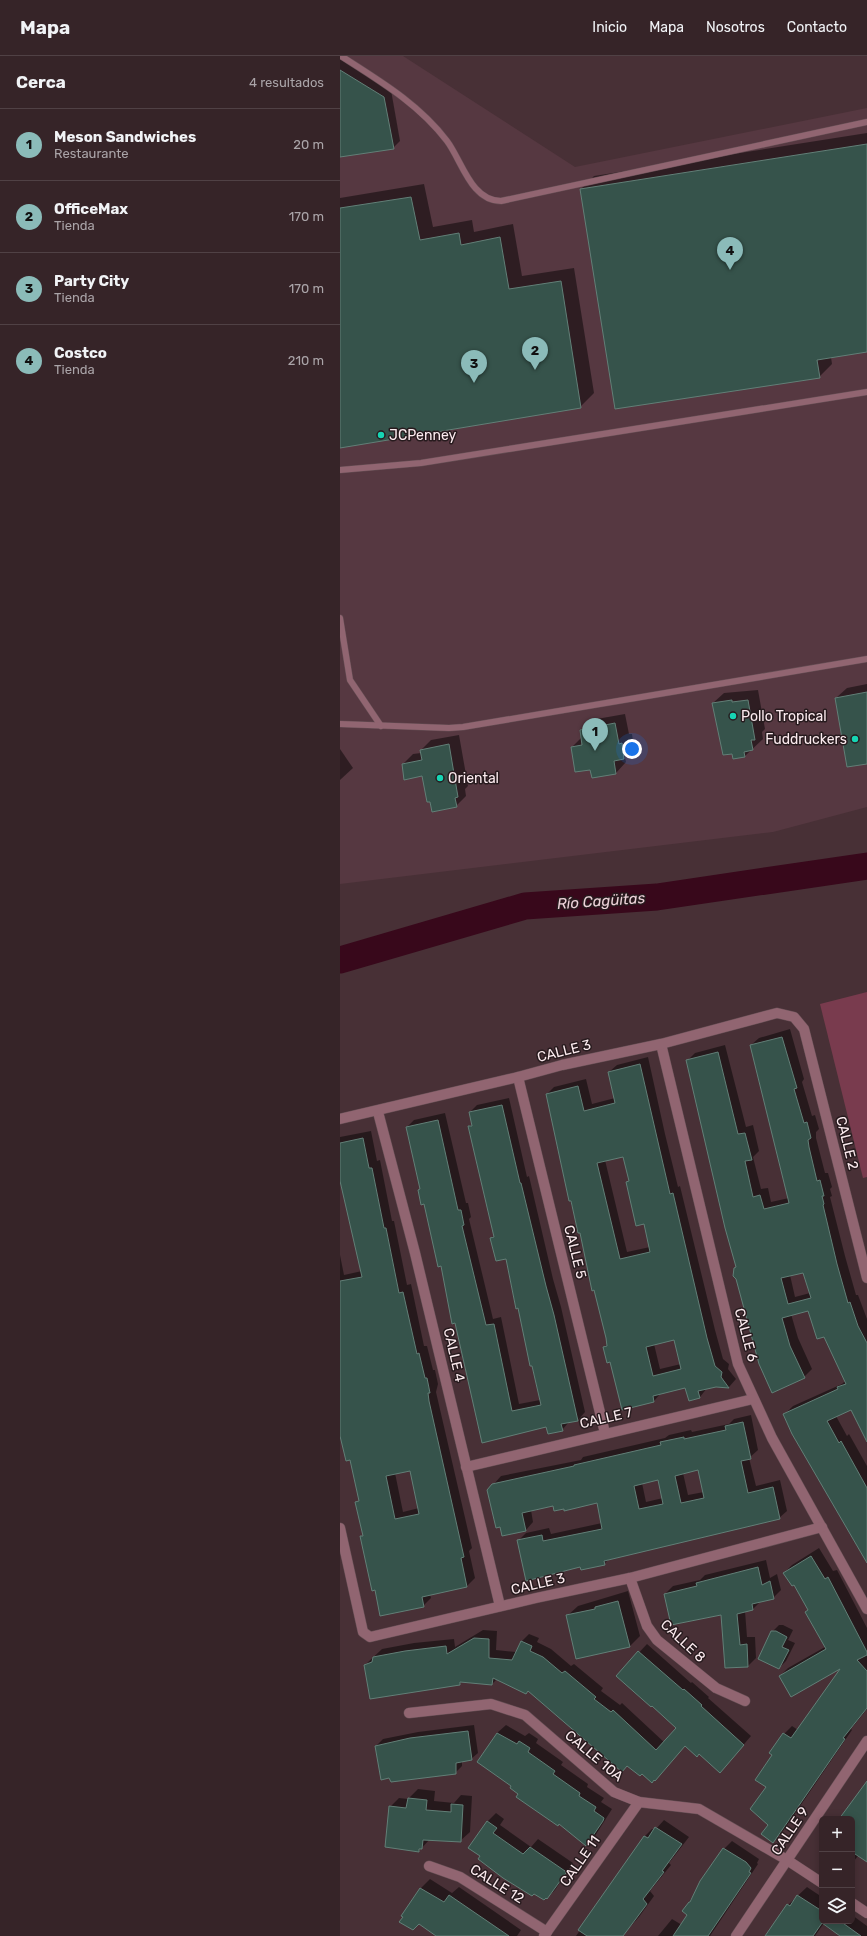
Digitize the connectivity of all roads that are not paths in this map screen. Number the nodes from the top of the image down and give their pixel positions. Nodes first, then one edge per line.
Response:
1 (341, 56) edge
2 (867, 122) edge
3 (867, 392) edge
4 (340, 470) edge
5 (340, 618) edge
6 (867, 659) edge
7 (340, 724) edge
8 (381, 726) junction
9 (794, 1017) joint
10 (661, 1044) junction
11 (518, 1078) junction
12 (378, 1112) junction
13 (340, 1120) edge
14 (867, 1278) edge
15 (753, 1399) junction
16 (605, 1433) junction
17 (466, 1467) junction
18 (822, 1527) junction
19 (340, 1528) edge
20 (630, 1578) junction
21 (500, 1606) junction
22 (867, 1609) edge
23 (745, 1701) dead end
24 (409, 1714) dead end
25 (867, 1741) edge
26 (639, 1802) junction
27 (787, 1860) junction
28 (429, 1866) dead end
29 (819, 1881) edge
30 (855, 1905) edge
31 (867, 1913) edge
32 (546, 1934) edge
33 (736, 1936) edge

1 - 2 lane
3 - 4 lane
5 - 8 lane
6 - 8 lane
7 - 8 lane
9 - 10 street, CALLE 3
9 - 14 street, CALLE 2
10 - 11 street, CALLE 3
10 - 15 street, CALLE 6
11 - 12 street, CALLE 3
11 - 16 street, CALLE 5
12 - 13 street, CALLE 3
12 - 17 street, CALLE 4
15 - 16 street, CALLE 7
15 - 18 street, CALLE 6
16 - 17 street, CALLE 7
17 - 21 street, CALLE 4
18 - 20 street, CALLE 3
18 - 22 street, CALLE 6
19 - 21 street, CALLE 3
20 - 21 street, CALLE 3
20 - 23 street, CALLE 8
24 - 26 street, CALLE 10A
25 - 27 street, CALLE 9
26 - 27 street, CALLE 10A
26 - 32 street, CALLE 11
27 - 29 street, CALLE 10A
27 - 33 street, CALLE 9
28 - 32 street, CALLE 12
30 - 31 street

